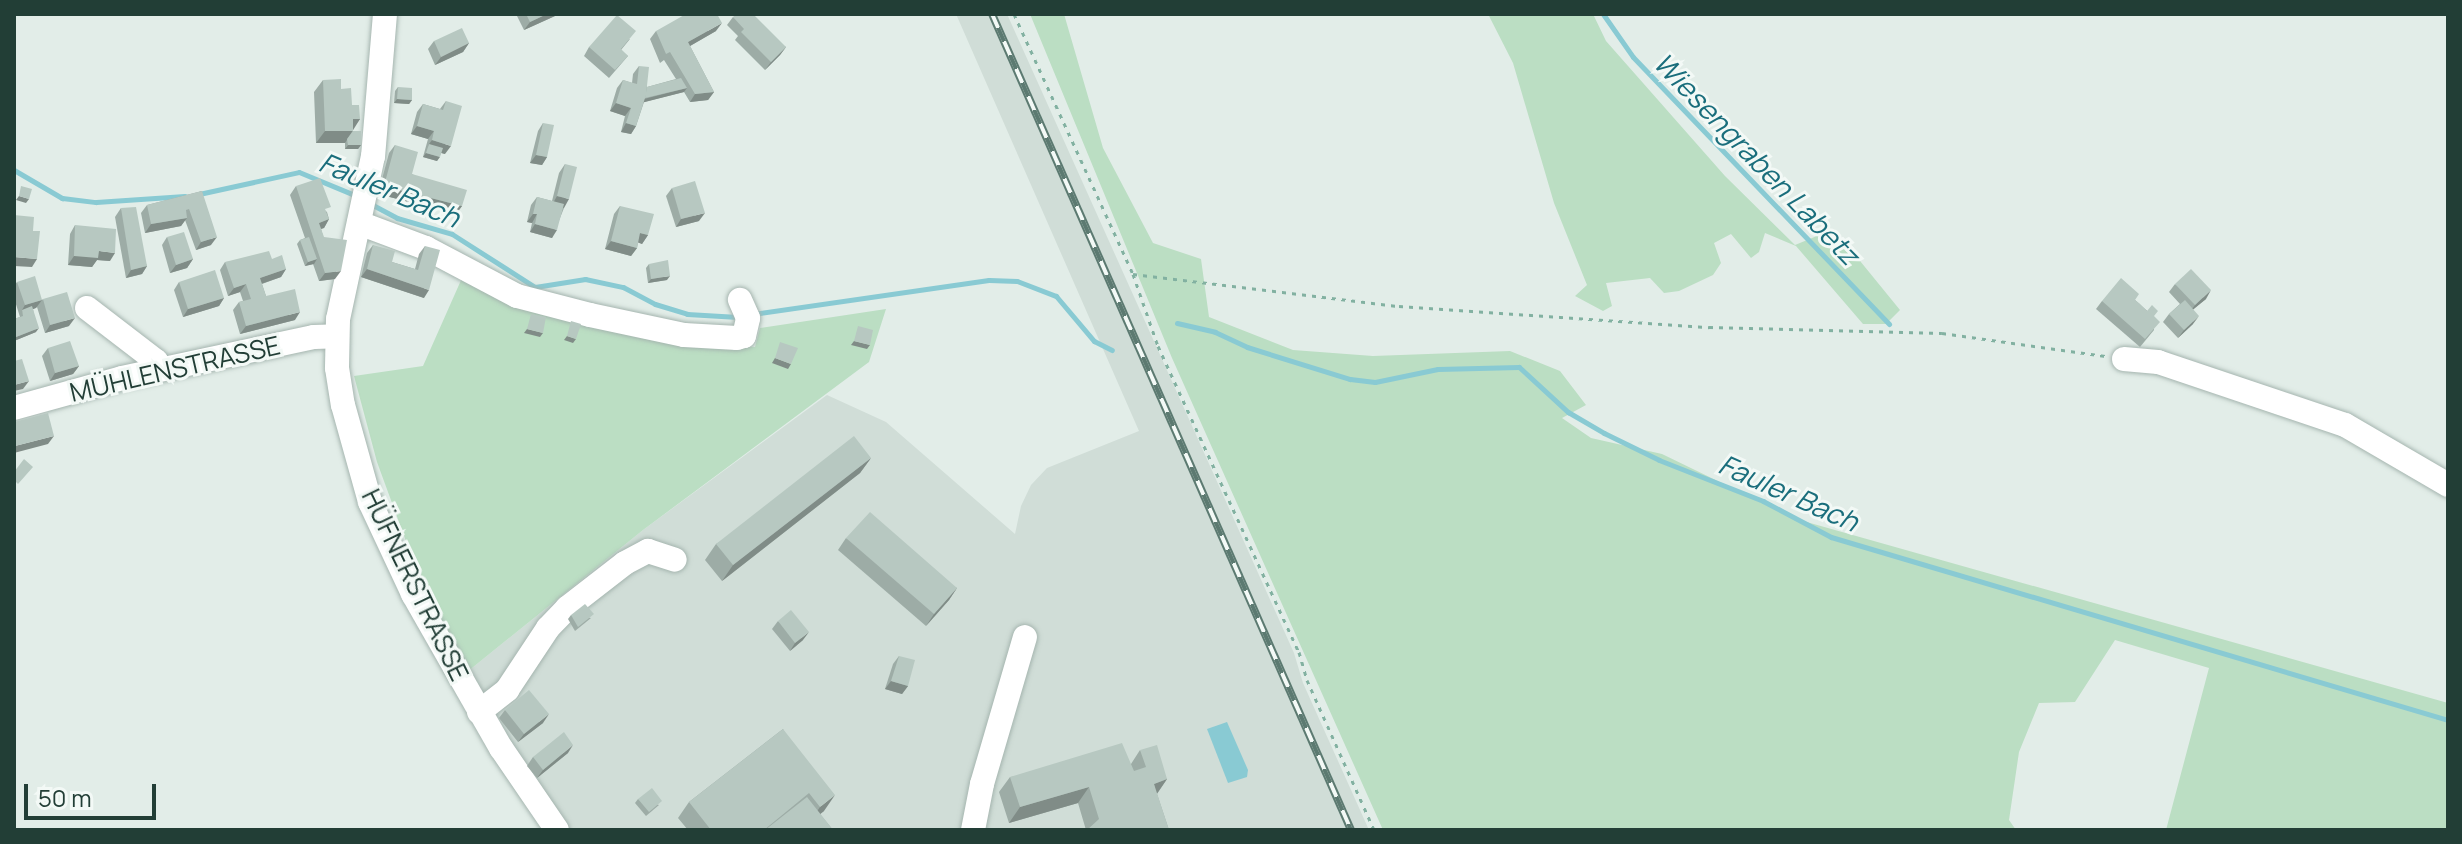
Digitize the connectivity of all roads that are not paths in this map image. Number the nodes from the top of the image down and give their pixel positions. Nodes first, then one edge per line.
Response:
1 (385, 14) edge
2 (360, 218) junction
3 (740, 300) dead end
4 (87, 308) dead end
5 (337, 336) junction
6 (2124, 359) road end
7 (159, 370) junction
8 (14, 408) edge
9 (2448, 485) edge
10 (675, 560) dead end
11 (1025, 637) dead end
12 (479, 712) junction
13 (557, 830) edge
14 (973, 830) edge

1 - 2 street, HÜFNERSTRASSE
2 - 3 street
2 - 5 street, HÜFNERSTRASSE
4 - 7 street
5 - 7 street, MÜHLENSTRASSE
5 - 12 street, HÜFNERSTRASSE
6 - 9 street
7 - 8 street, MÜHLENSTRASSE
10 - 12 street
11 - 14 street
12 - 13 street, HÜFNERSTRASSE

